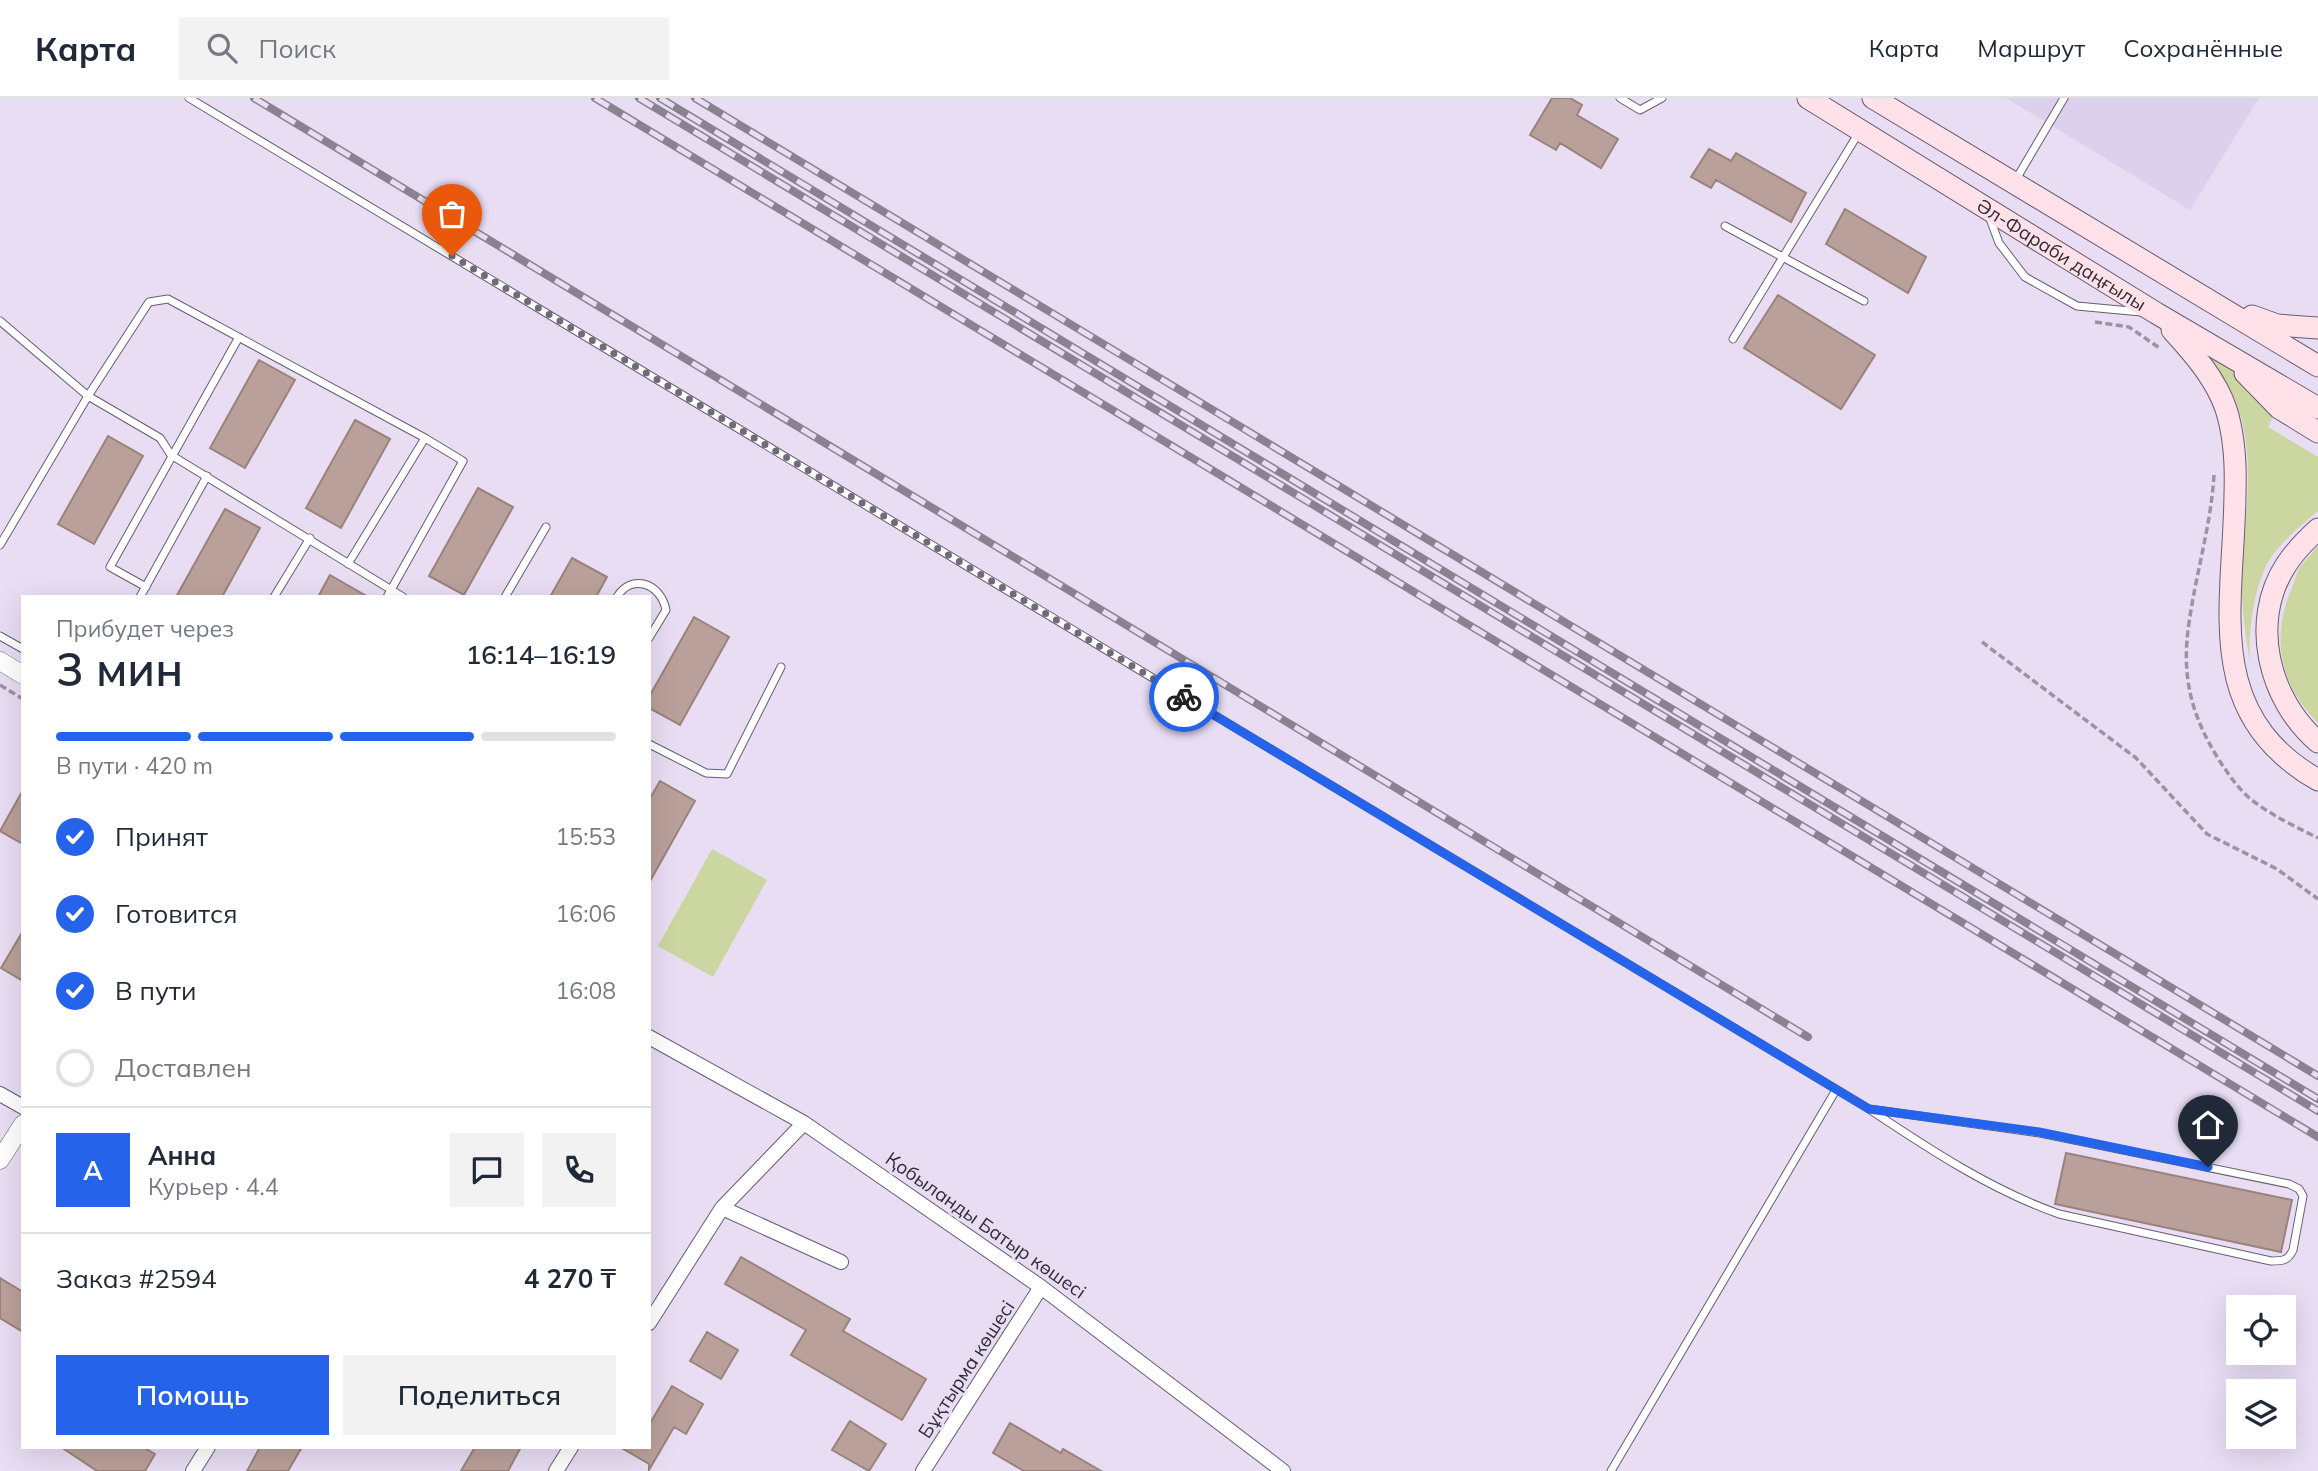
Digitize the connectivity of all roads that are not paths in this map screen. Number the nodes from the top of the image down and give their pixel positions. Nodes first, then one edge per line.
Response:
1 (189, 98) edge
2 (1620, 98) edge
3 (1662, 98) edge
4 (1808, 98) edge
5 (1873, 98) edge
6 (2064, 98) edge
7 (1860, 130) junction
8 (2015, 182) junction
9 (1986, 209) junction
10 (1725, 226) dead end
11 (1783, 257) junction
12 (1864, 301) dead end
13 (2209, 301) junction
14 (2156, 313) junction
15 (0, 321) edge
16 (2318, 328) edge
17 (239, 337) junction
18 (1733, 339) dead end
19 (2226, 354) junction
20 (2318, 366) edge
21 (88, 396) junction
22 (2318, 408) edge
23 (2318, 432) edge
24 (425, 438) junction
25 (171, 455) junction
26 (207, 477) junction
27 (546, 527) dead end
28 (2318, 529) edge
29 (310, 538) junction
30 (0, 545) edge
31 (348, 564) junction
32 (146, 587) junction
33 (389, 593) edge
34 (141, 595) edge
35 (275, 595) edge
36 (506, 595) edge
37 (618, 595) edge
38 (651, 635) edge
39 (0, 636) edge
40 (21, 648) edge
41 (0, 661) edge
42 (781, 667) dead end
43 (21, 675) edge
44 (2318, 741) edge
45 (651, 745) edge
46 (2318, 780) edge
47 (651, 1038) edge
48 (1836, 1090) junction
49 (0, 1094) edge
50 (21, 1106) edge
51 (1869, 1109) junction
52 (804, 1123) junction
53 (21, 1127) edge
54 (0, 1160) edge
55 (722, 1208) junction
56 (841, 1262) dead end
57 (1041, 1287) junction
58 (651, 1320) edge
59 (207, 1449) edge
60 (570, 1449) edge
61 (193, 1471) edge
62 (556, 1471) edge
63 (923, 1471) edge
64 (1283, 1471) edge
65 (1611, 1471) edge

1 - 48 lane
2 - 3 lane
4 - 7 main road, Әл-Фараби даңғылы
5 - 8 main road, Әл-Фараби даңғылы
6 - 8 lane
7 - 9 main road, Әл-Фараби даңғылы
7 - 11 lane
8 - 13 main road, Әл-Фараби даңғылы
9 - 14 main road, Әл-Фараби даңғылы
9 - 14 lane
10 - 11 lane
11 - 12 lane
11 - 18 lane
13 - 16 main road
13 - 20 main road, Әл-Фараби даңғылы
14 - 19 main road, Әл-Фараби даңғылы
14 - 46 main road
15 - 21 lane
17 - 21 lane
17 - 24 lane
17 - 25 lane
19 - 22 main road, Әл-Фараби даңғылы
19 - 23 main road
21 - 25 lane
21 - 30 lane
24 - 31 lane
24 - 33 lane
25 - 26 lane
25 - 32 lane
26 - 29 lane
26 - 32 lane
27 - 36 lane
28 - 44 main road
29 - 31 lane
29 - 35 lane
31 - 33 lane
32 - 34 lane
37 - 38 lane
39 - 40 lane
41 - 43 street
42 - 45 lane
47 - 52 street, Қобыланды Батыр көшесі
48 - 51 lane
48 - 65 lane
49 - 50 street
51 - 51 lane
52 - 55 street
52 - 57 street, Қобыланды Батыр көшесі
53 - 54 street
55 - 56 street
55 - 58 street
57 - 63 street, Бұқтырма көшесі
57 - 64 street, Қобыланды Батыр көшесі
59 - 61 street
60 - 62 street

